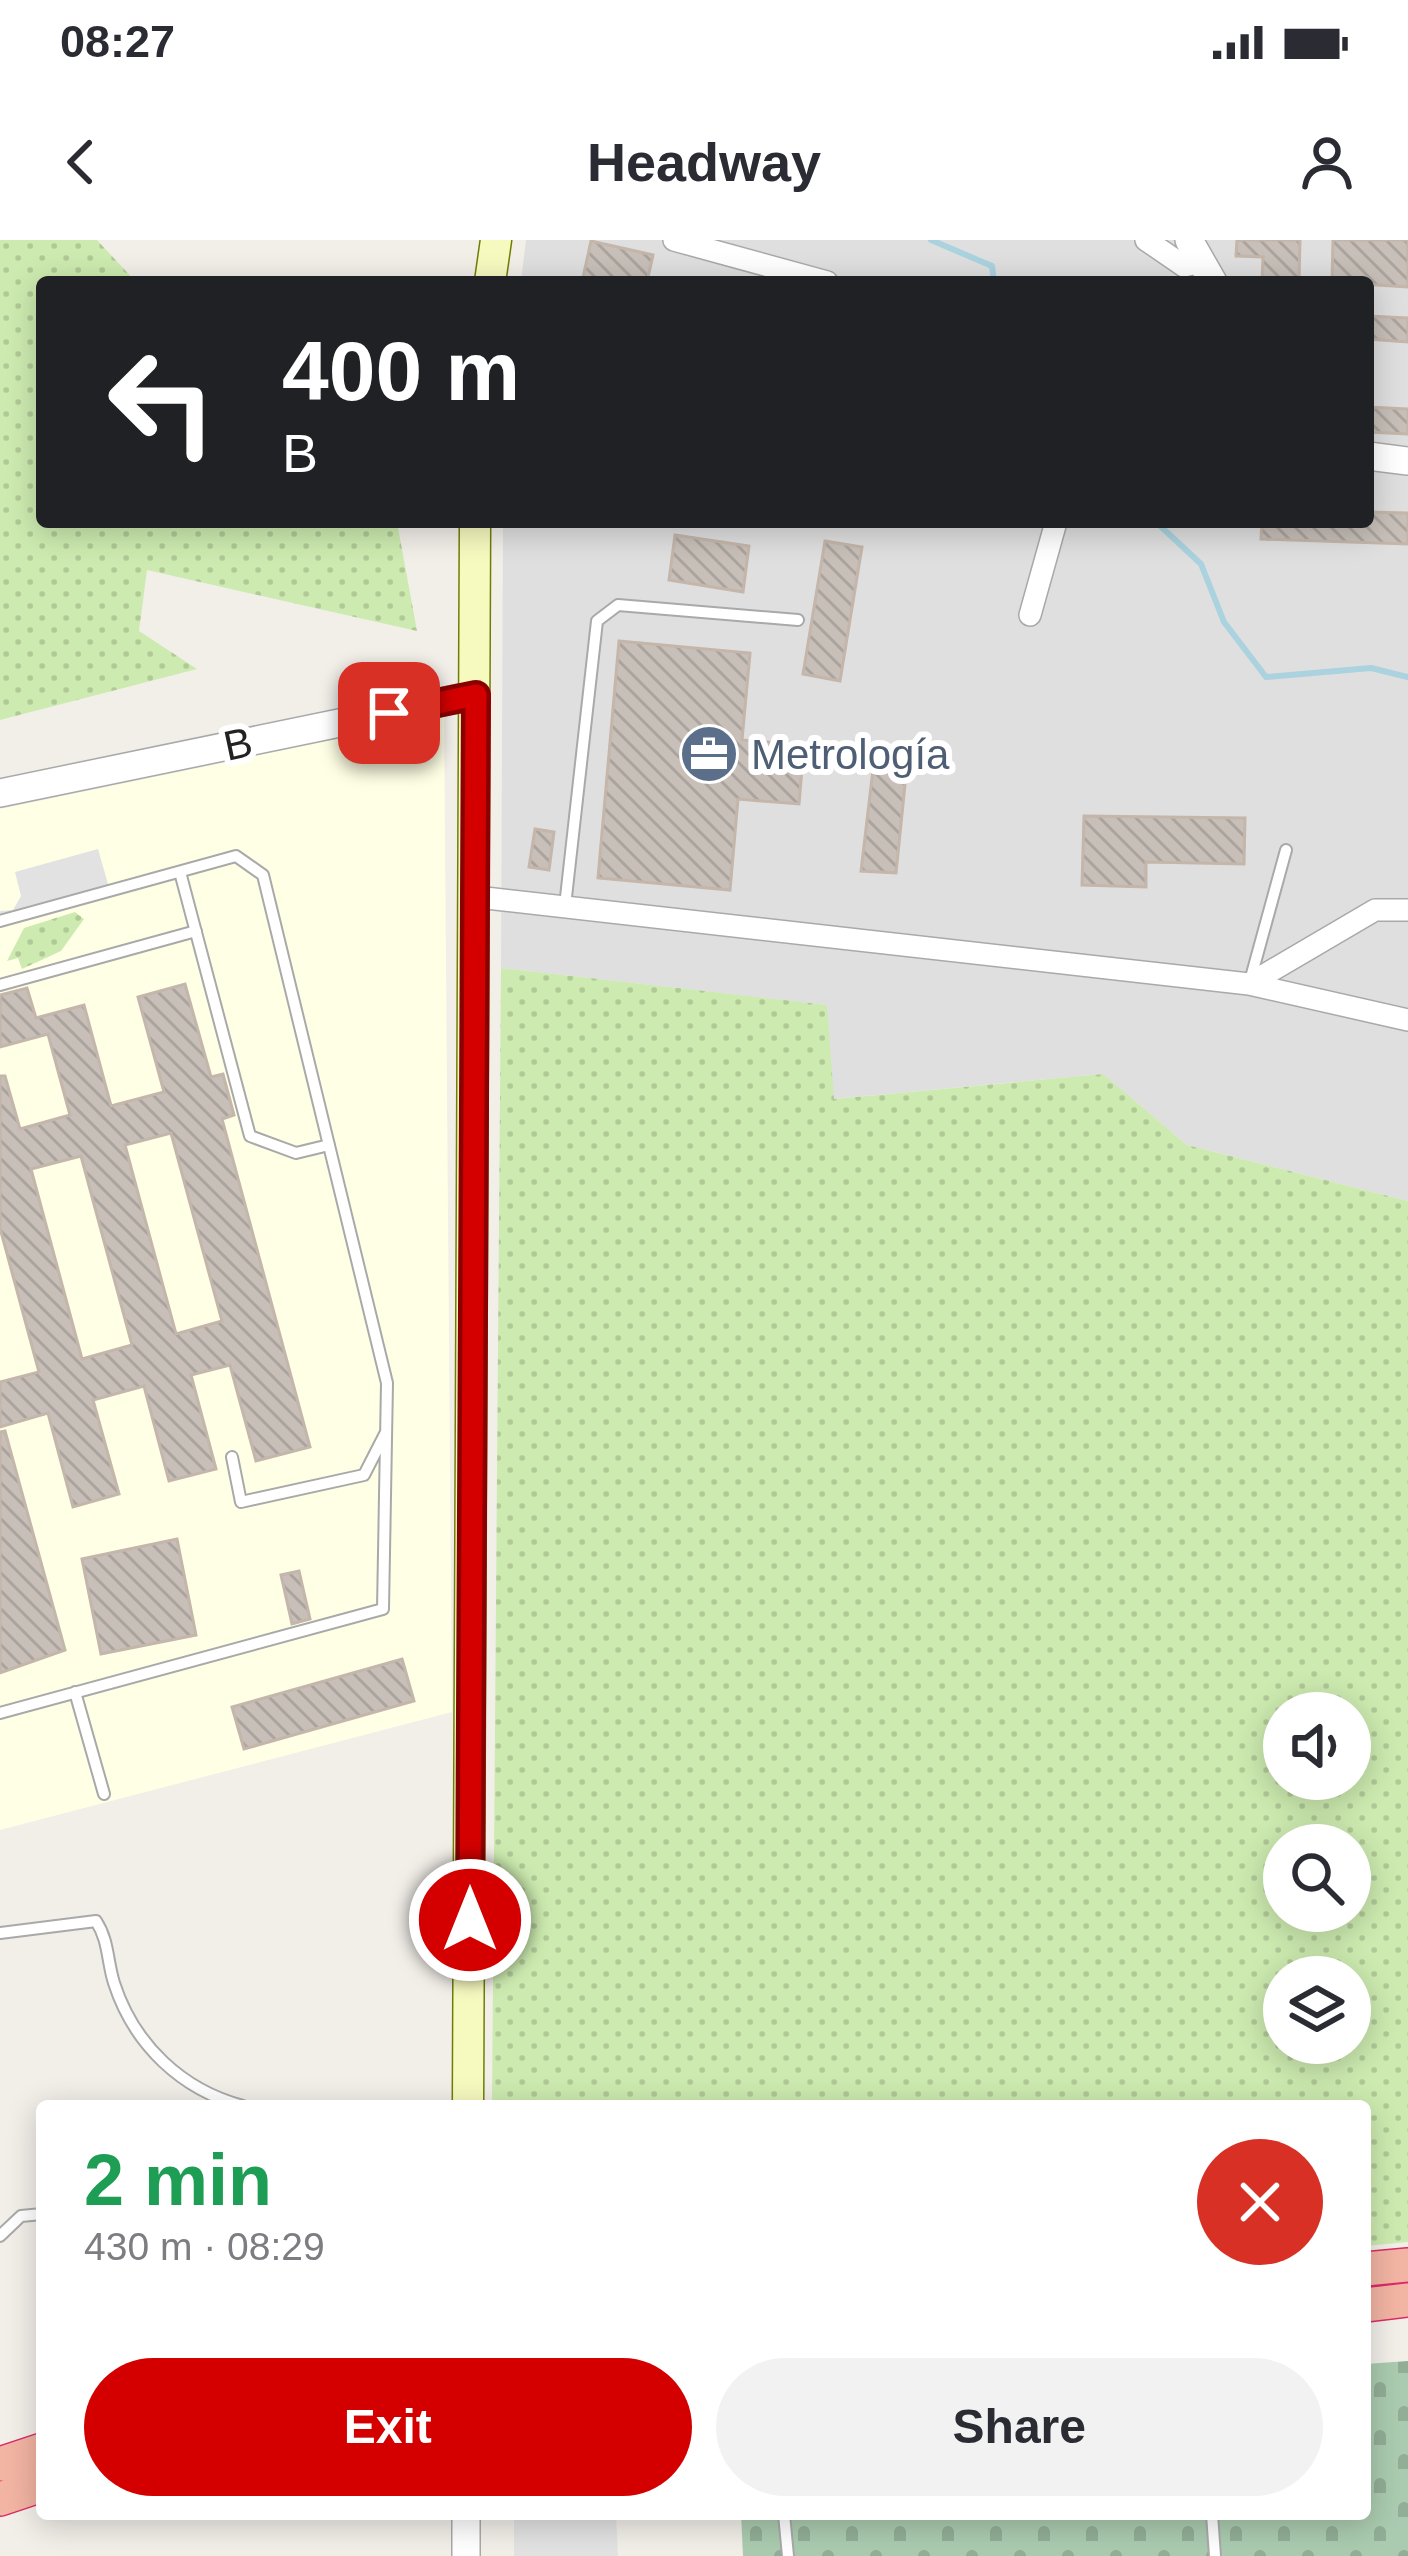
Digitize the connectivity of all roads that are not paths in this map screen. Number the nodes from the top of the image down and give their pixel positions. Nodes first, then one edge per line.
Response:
1 (496, 240) edge
2 (674, 240) edge
3 (1146, 240) edge
4 (1192, 266) edge
5 (491, 276) edge
6 (805, 276) edge
7 (1374, 457) edge
8 (1408, 460) edge
9 (475, 528) edge
10 (1054, 528) edge
11 (1030, 615) dead end
12 (798, 620) dead end
13 (476, 695) junction
14 (0, 793) edge
15 (1286, 850) dead end
16 (180, 872) junction
17 (477, 897) junction
18 (565, 909) junction
19 (1408, 910) edge
20 (0, 921) edge
21 (196, 931) junction
22 (1249, 984) junction
23 (0, 986) edge
24 (1408, 1020) edge
25 (329, 1145) junction
26 (387, 1432) junction
27 (232, 1456) dead end
28 (75, 1693) junction
29 (0, 1713) edge
30 (104, 1794) dead end
31 (0, 1934) edge
32 (227, 2100) edge
33 (468, 2100) edge
34 (36, 2215) edge
35 (0, 2236) edge
36 (1408, 2264) edge
37 (1371, 2268) edge
38 (1408, 2300) edge
39 (1371, 2304) edge
40 (36, 2452) edge
41 (0, 2464) edge
42 (36, 2487) edge
43 (0, 2499) edge
44 (466, 2520) edge
45 (785, 2520) edge
46 (1212, 2520) edge
47 (466, 2556) edge
48 (788, 2556) edge
49 (1215, 2556) edge

1 - 5 main road
2 - 6 street
3 - 4 street
7 - 8 street
9 - 13 main road
10 - 11 street
12 - 18 lane
13 - 14 street, B
13 - 17 main road
15 - 22 lane
16 - 20 lane
16 - 21 lane
16 - 25 lane
17 - 18 street
17 - 33 main road
18 - 22 street
19 - 22 street
21 - 23 lane
21 - 25 lane
22 - 24 street
25 - 26 lane
26 - 27 lane
26 - 28 lane
28 - 29 lane
28 - 30 lane
31 - 32 lane
34 - 35 lane
36 - 37 highway
38 - 39 highway
40 - 41 highway
42 - 43 highway
44 - 47 street
45 - 48 lane
46 - 49 lane

